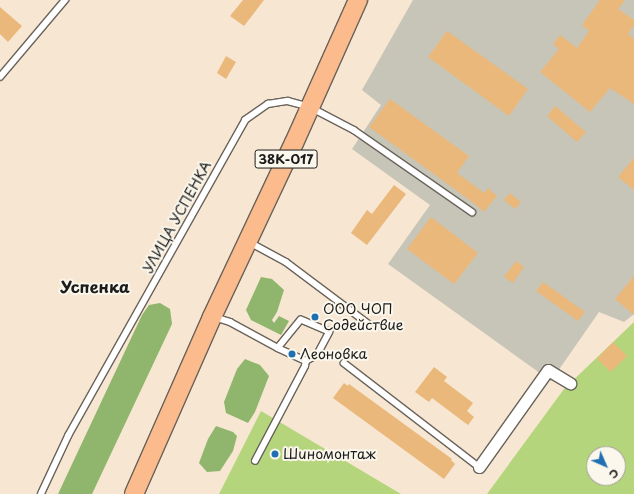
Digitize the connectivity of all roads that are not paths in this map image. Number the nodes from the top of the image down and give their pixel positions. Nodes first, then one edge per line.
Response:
1 (65, 0) edge
2 (358, 0) edge
3 (0, 77) edge
4 (310, 107) junction
5 (472, 212) dead end
6 (247, 241) junction
7 (212, 317) junction
8 (369, 324) dead end
9 (278, 348) junction
10 (306, 361) junction
11 (344, 363) dead end
12 (570, 383) dead end
13 (255, 461) dead end
14 (479, 467) joint
15 (41, 494) edge
16 (134, 494) edge

1 - 3 lane
2 - 4 main road, 38К-017
4 - 5 lane, УЛИЦА УСПЕНКА
4 - 6 main road, 38К-017
4 - 15 lane, УЛИЦА УСПЕНКА
6 - 7 main road, 38К-017
6 - 8 lane
7 - 9 lane
7 - 16 main road, 38К-017
9 - 10 lane
9 - 10 lane
10 - 13 lane
11 - 14 lane
12 - 14 street

